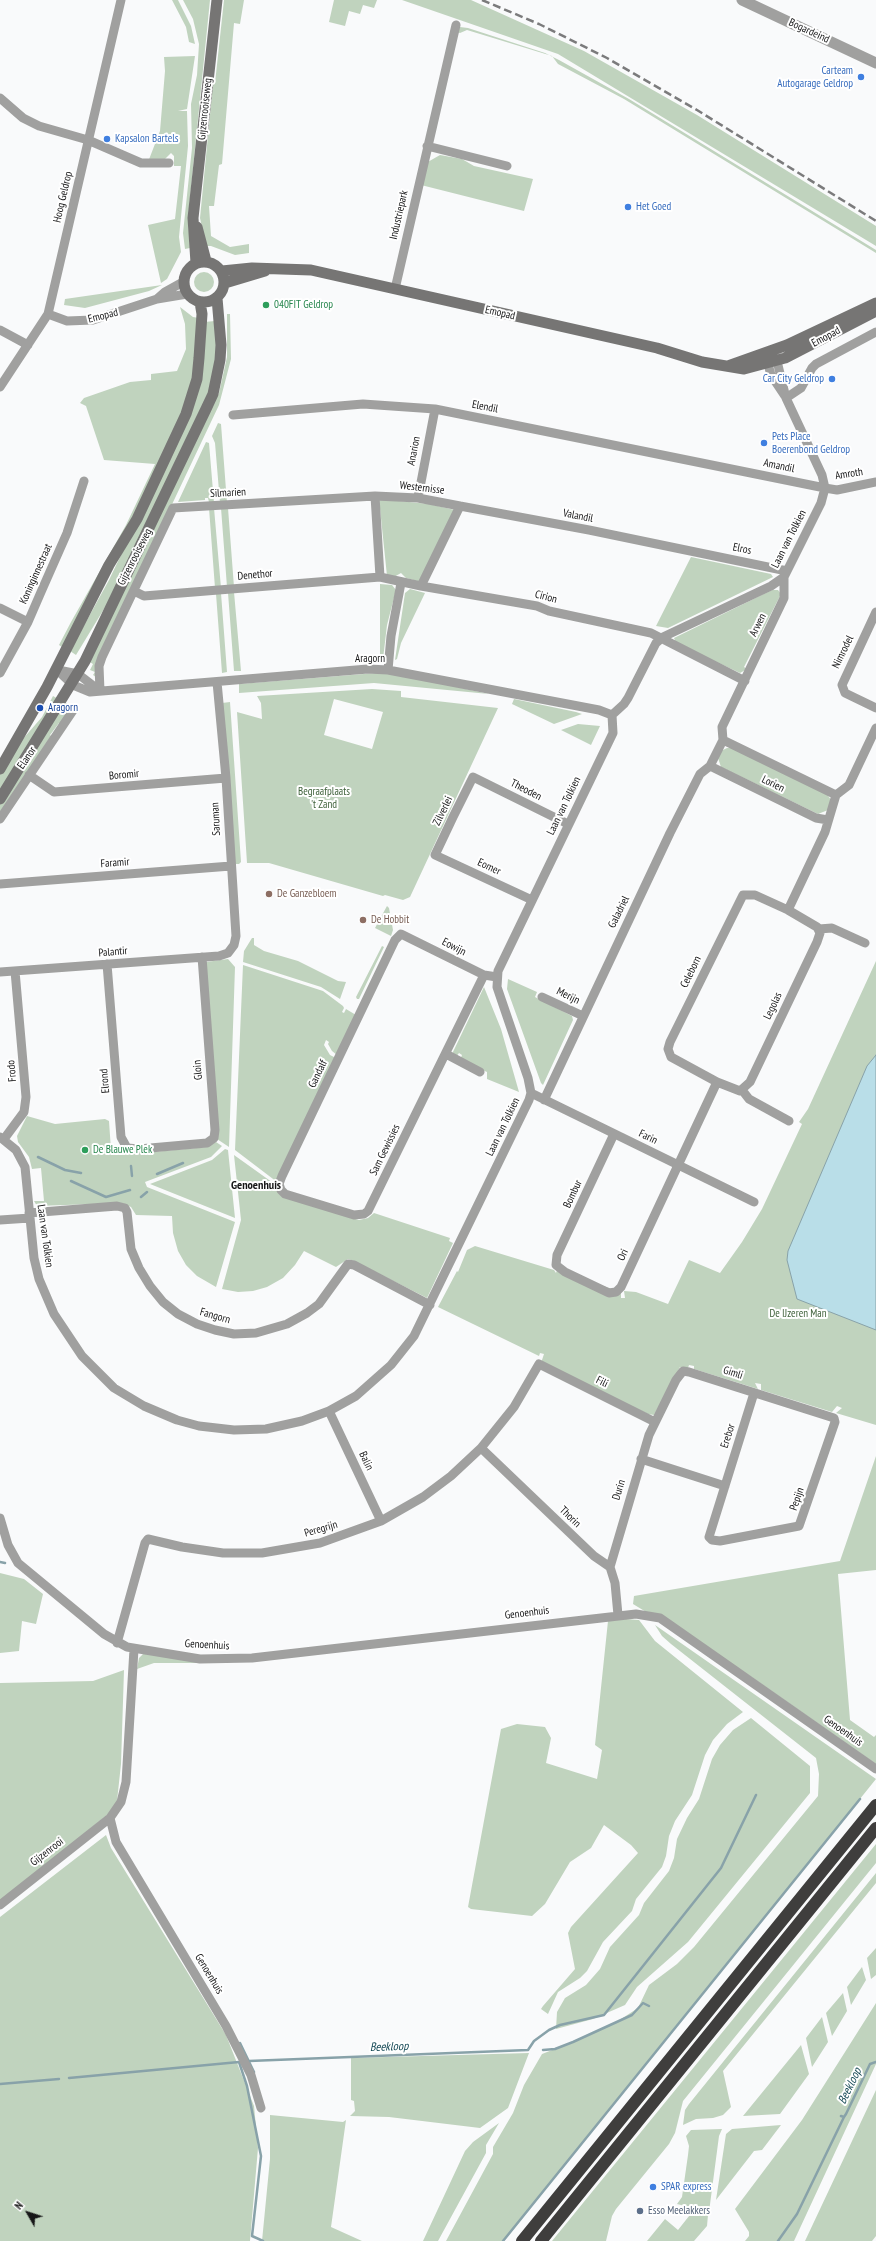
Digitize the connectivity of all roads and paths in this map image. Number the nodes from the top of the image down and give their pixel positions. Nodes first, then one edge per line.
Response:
1 (121, 0) edge
2 (217, 0) edge
3 (742, 0) edge
4 (456, 25) dead end
5 (876, 63) edge
6 (0, 98) edge
7 (88, 140) junction
8 (427, 146) junction
9 (169, 162) dead end
10 (507, 166) dead end
11 (201, 262) junction
12 (270, 269) junction
13 (222, 271) junction
14 (183, 282) junction
15 (225, 283) junction
16 (395, 289) junction
17 (188, 294) junction
18 (217, 298) junction
19 (158, 299) junction
20 (200, 302) junction
21 (876, 303) edge
22 (876, 311) edge
23 (48, 314) junction
24 (0, 330) edge
25 (876, 332) edge
26 (28, 345) junction
27 (770, 360) junction
28 (0, 387) edge
29 (786, 398) junction
30 (435, 409) junction
31 (233, 415) dead end
32 (728, 468) joint
33 (84, 481) dead end
34 (876, 482) edge
35 (825, 488) junction
36 (376, 496) junction
37 (418, 498) junction
38 (460, 506) junction
39 (692, 550) joint
40 (785, 574) junction
41 (380, 577) junction
42 (401, 583) junction
43 (421, 586) junction
44 (134, 591) junction
45 (0, 608) edge
46 (876, 612) edge
47 (28, 622) junction
48 (663, 637) junction
49 (4, 658) edge
50 (56, 669) junction
51 (388, 670) junction
52 (0, 673) edge
53 (78, 674) junction
54 (744, 680) junction
55 (217, 682) junction
56 (72, 685) junction
57 (100, 691) junction
58 (876, 708) edge
59 (74, 709) dead end
60 (612, 715) junction
61 (876, 728) edge
62 (723, 740) junction
63 (710, 766) junction
64 (0, 769) edge
65 (30, 775) junction
66 (473, 777) joint
67 (226, 778) junction
68 (836, 795) junction
69 (0, 799) edge
70 (0, 819) edge
71 (828, 820) junction
72 (568, 824) junction
73 (435, 855) joint
74 (231, 866) junction
75 (0, 884) edge
76 (532, 900) junction
77 (788, 910) junction
78 (819, 929) junction
79 (401, 934) joint
80 (865, 943) dead end
81 (228, 953) joint
82 (202, 957) junction
83 (107, 964) junction
84 (15, 971) junction
85 (0, 972) edge
86 (484, 975) junction
87 (497, 977) junction
88 (542, 997) dead end
89 (583, 1016) junction
90 (446, 1054) junction
91 (480, 1072) dead end
92 (718, 1082) junction
93 (742, 1090) junction
94 (531, 1093) junction
95 (544, 1100) junction
96 (789, 1121) dead end
97 (614, 1134) junction
98 (2, 1138) edge
99 (173, 1146) joint
100 (678, 1165) junction
101 (754, 1202) dead end
102 (320, 1204) joint
103 (29, 1216) junction
104 (0, 1220) edge
105 (556, 1265) joint
106 (430, 1305) junction
107 (539, 1364) joint
108 (754, 1393) junction
109 (329, 1411) junction
110 (832, 1416) joint
111 (655, 1422) junction
112 (480, 1448) junction
113 (641, 1459) junction
114 (725, 1486) junction
115 (0, 1518) edge
116 (381, 1521) junction
117 (710, 1539) joint
118 (610, 1567) junction
119 (618, 1615) junction
120 (117, 1643) junction
121 (134, 1649) junction
122 (874, 1768) edge
123 (876, 1805) edge
124 (110, 1818) junction
125 (876, 1828) edge
126 (0, 1905) edge
127 (261, 2108) dead end
128 (522, 2241) edge
129 (541, 2241) edge

1 - 7 street, Hoog Geldrop
2 - 11 main road, Gijzenrooiseweg
3 - 5 street, Bogardeind
4 - 8 street, Industriepark
6 - 7 street
7 - 9 street
7 - 23 street, Hoog Geldrop
8 - 10 street
8 - 16 street, Industriepark
11 - 13 main road
11 - 14 main road
12 - 13 main road, Emopad
12 - 15 main road, Emopad
12 - 16 main road, Emopad
13 - 15 main road
14 - 17 main road
14 - 19 street, Emopad
15 - 18 main road
16 - 27 main road, Emopad
17 - 19 street, Emopad
17 - 20 main road
18 - 20 main road
18 - 53 main road, Gijzenrooiseweg
19 - 23 street, Emopad
20 - 50 main road, Gijzenrooiseweg
21 - 27 main road, Emopad
22 - 27 main road, Emopad
23 - 26 street, Hoog Geldrop
24 - 26 street
25 - 29 street
26 - 28 street, Hoog Geldrop
27 - 29 street
29 - 35 street
30 - 31 street, Elendil
30 - 32 street, Elendil
30 - 37 street, Anarion
32 - 35 street, Amandil
33 - 47 street, Koninginnestraat
34 - 35 street, Amroth
35 - 40 street, Laan van Tolkien
36 - 37 street, Westernisse
36 - 41 street
36 - 44 street, Silmarien
37 - 38 street, Westernisse
38 - 39 street, Valandil
38 - 43 street
39 - 40 street, Elros
40 - 48 street, Laan van Tolkien
40 - 54 street, Arwen
41 - 42 street
41 - 44 street, Denethor
42 - 43 street
42 - 51 street
43 - 48 street, Cirion
44 - 57 street, Gijzenrooiseweg
45 - 47 street
46 - 58 street, Nimrodel
47 - 49 street, Koninginnestraat
48 - 54 street
48 - 60 street, Laan van Tolkien
49 - 52 street, Koninginnestraat
50 - 53 street
50 - 56 street, Aragorn
50 - 64 main road, Gijzenrooiseweg
51 - 55 street, Aragorn
51 - 60 street, Aragorn
53 - 56 main road, Gijzenrooiseweg
53 - 57 street
54 - 62 street, Arwen
55 - 57 street, Aragorn
55 - 67 street, Saruman
56 - 57 street, Aragorn
56 - 69 main road, Gijzenrooiseweg
59 - 65 street, Elanor
60 - 72 street, Laan van Tolkien
61 - 68 street
62 - 63 street, Galadriel
62 - 68 street, Lorien
63 - 71 street, Lorien
63 - 89 street, Galadriel
65 - 67 street, Boromir
65 - 70 street, Elanor
66 - 72 street, Theoden
66 - 73 street, Zilverlei
67 - 74 street, Saruman
68 - 71 street
71 - 77 street
72 - 76 street, Laan van Tolkien
73 - 76 street, Eomer
74 - 75 street, Faramir
74 - 81 street, Saruman
76 - 87 street, Laan van Tolkien
77 - 78 street
77 - 92 street, Celeborn
78 - 80 street
78 - 93 street, Legolas
79 - 86 street, Eowijn
79 - 102 street, Gandalf
81 - 82 street, Palantir
82 - 83 street, Palantir
82 - 99 street, Gloin
83 - 84 street, Palantir
83 - 99 street, Elrond
84 - 85 street, Palantir
84 - 98 street, Frodo
86 - 87 street, Eowijn
86 - 90 street, Sam Gewissies
87 - 94 street, Laan van Tolkien
88 - 89 street, Merijn
89 - 95 street, Galadriel
90 - 91 street
90 - 102 street, Sam Gewissies
92 - 93 street
92 - 100 street
93 - 96 street
94 - 95 street, Farin
94 - 106 street, Laan van Tolkien
95 - 97 street, Farin
97 - 100 street, Farin
97 - 105 street, Bombur
98 - 103 street, Laan van Tolkien
100 - 101 street, Farin
100 - 105 street, Ori
103 - 104 street
103 - 106 street, Fangorn
103 - 109 street, Laan van Tolkien
106 - 109 street, Laan van Tolkien
107 - 111 street, Fili
107 - 112 street, Peregrijn
108 - 110 street, Gimli
108 - 111 street, Gimli
108 - 114 street, Erebor
109 - 116 street, Balin
110 - 117 street, Pepijn
111 - 113 street, Durin
112 - 116 street, Peregrijn
112 - 118 street, Thorin
113 - 114 street
113 - 118 street, Durin
114 - 117 street, Erebor
115 - 120 street, Genoenhuis
116 - 120 street, Peregrijn
118 - 119 street
119 - 121 street, Genoenhuis
119 - 122 street, Genoenhuis
120 - 121 street, Genoenhuis
121 - 124 street
123 - 128 highway
124 - 126 street, Gijzenrooi
124 - 127 street, Genoenhuis
125 - 129 highway

